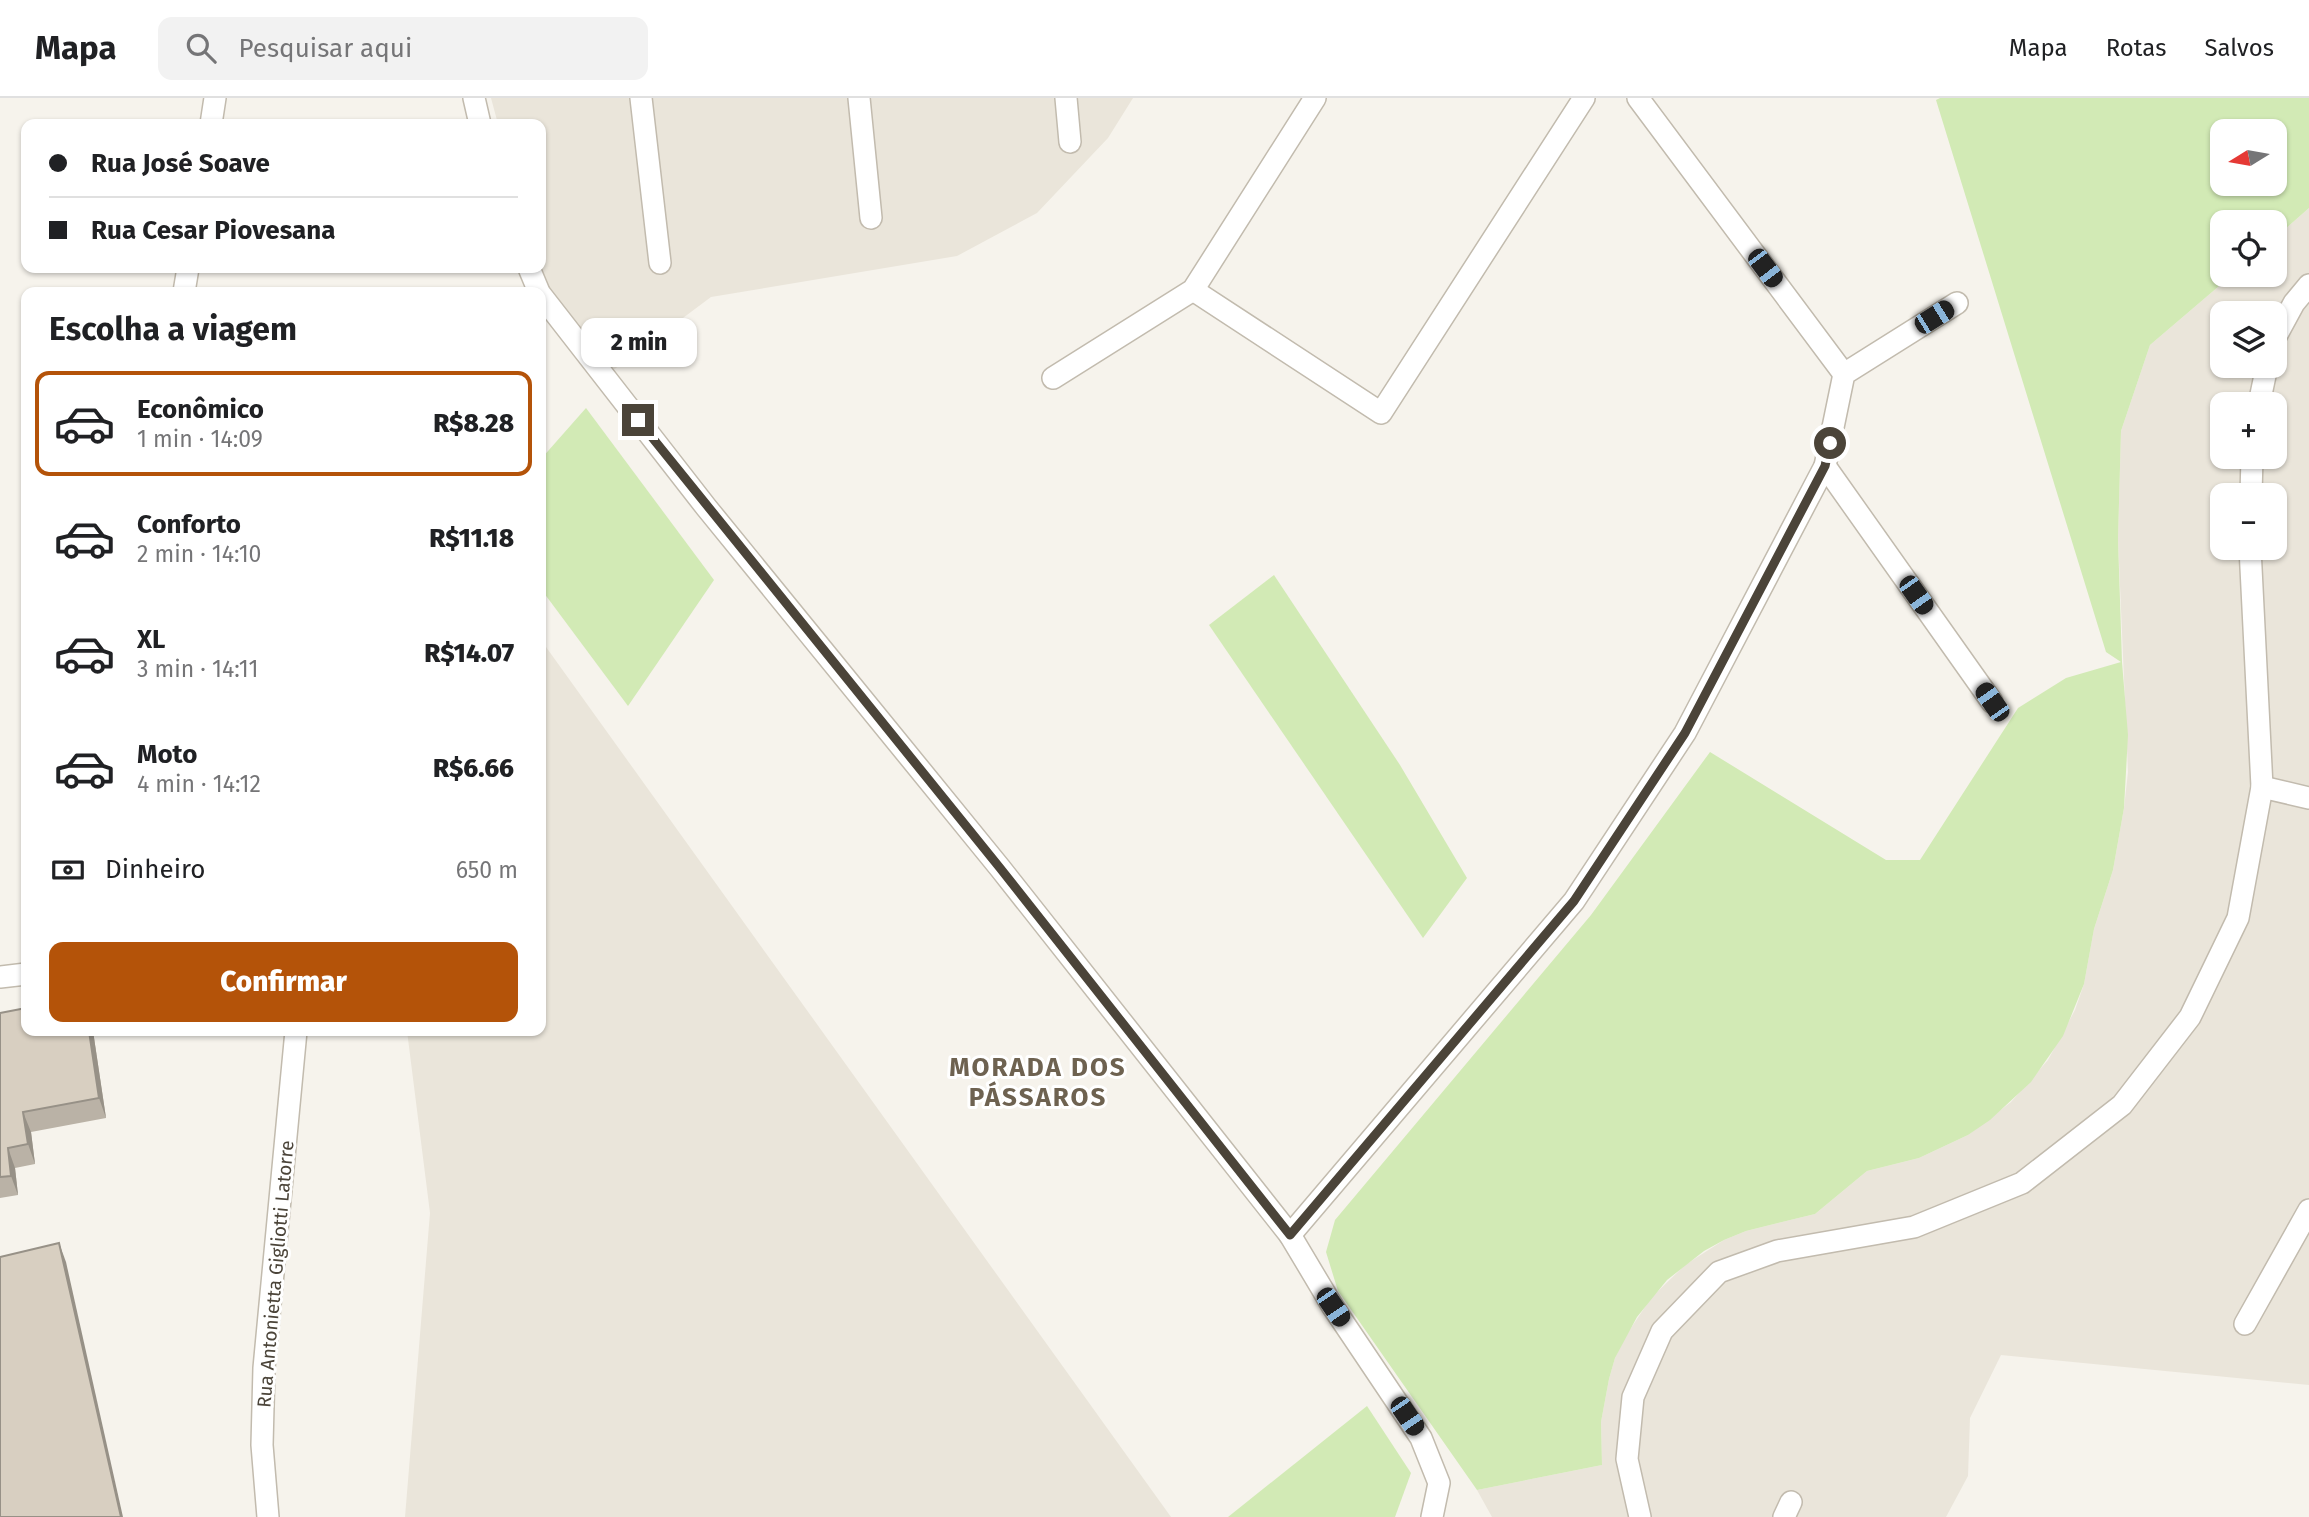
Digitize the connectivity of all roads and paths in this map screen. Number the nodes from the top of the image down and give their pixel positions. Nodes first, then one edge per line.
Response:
1 (215, 98) edge
2 (474, 98) edge
3 (641, 98) edge
4 (859, 98) edge
5 (1066, 98) edge
6 (1315, 98) edge
7 (1584, 98) edge
8 (1638, 98) edge
9 (212, 119) edge
10 (479, 119) edge
11 (1070, 142) dead end
12 (871, 218) dead end
13 (660, 263) dead end
14 (2309, 285) edge
15 (1193, 290) junction
16 (1957, 303) dead end
17 (546, 307) edge
18 (2287, 316) edge
19 (1844, 374) junction
20 (1053, 378) dead end
21 (1825, 466) junction
22 (2251, 560) edge
23 (1992, 702) dead end
24 (2262, 787) junction
25 (2309, 798) edge
26 (21, 975) edge
27 (0, 977) edge
28 (296, 1036) edge
29 (2309, 1210) edge
30 (1290, 1235) junction
31 (2245, 1324) dead end
32 (268, 1517) edge
33 (1432, 1517) edge
34 (1640, 1517) edge

1 - 9 street
2 - 10 street
3 - 13 street
4 - 12 street
5 - 11 street
6 - 15 street
7 - 15 street
8 - 19 street
14 - 18 street
15 - 20 street
16 - 19 street
17 - 30 street
19 - 21 street
21 - 23 street
21 - 30 street
22 - 24 street
24 - 25 street
24 - 34 street
26 - 27 street
28 - 32 street, Rua Antonietta Gigliotti Latorre
29 - 31 street
30 - 33 street

